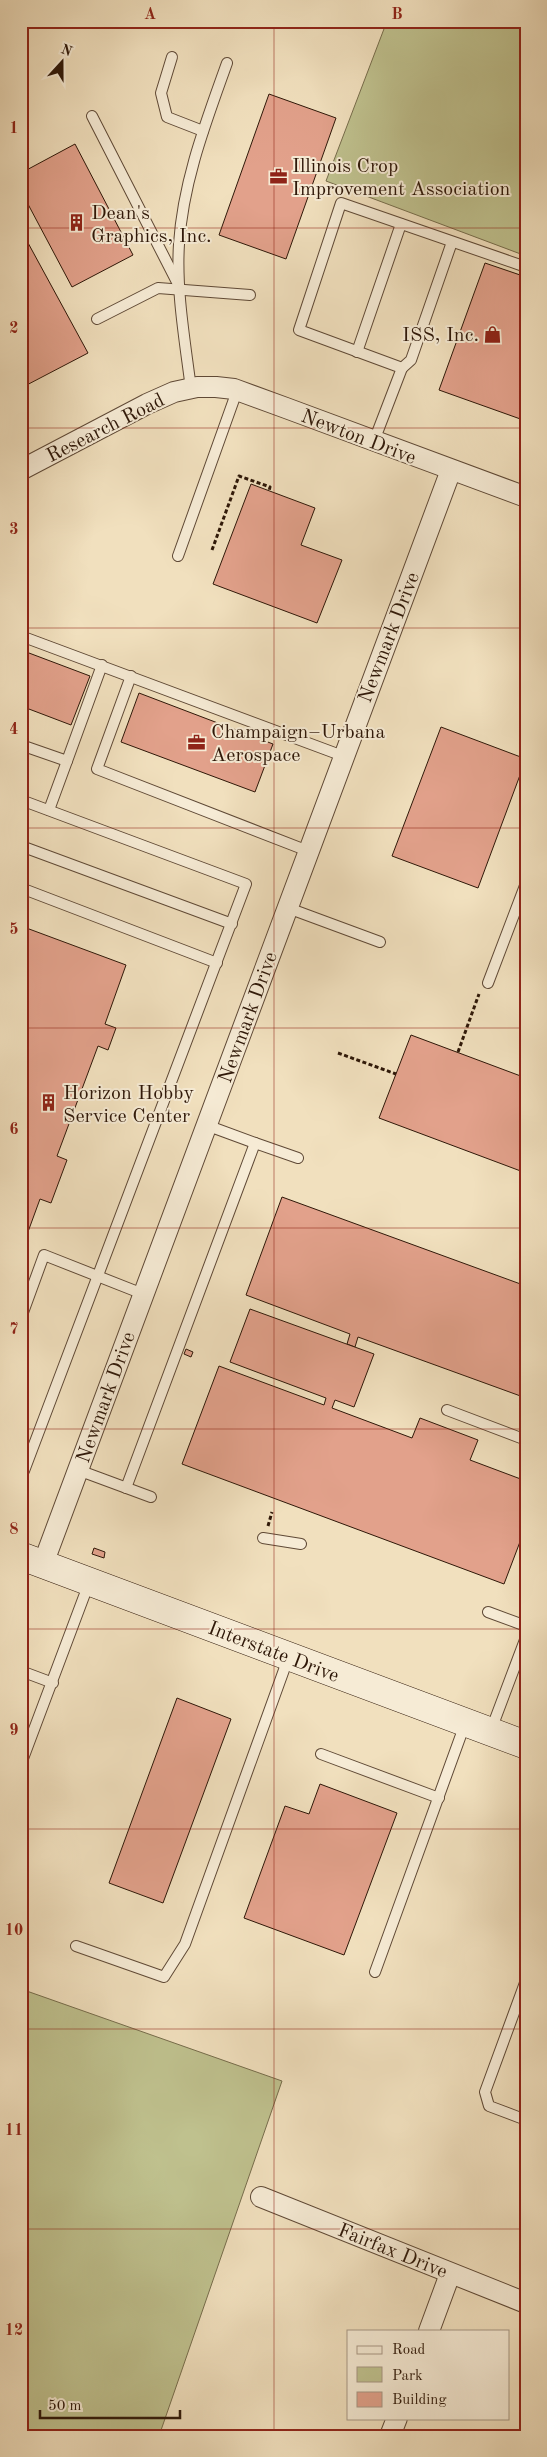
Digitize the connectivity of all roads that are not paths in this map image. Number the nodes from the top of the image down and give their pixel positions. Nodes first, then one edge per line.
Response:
1 (172, 57) dead end
2 (227, 63) dead end
3 (92, 116) dead end
4 (203, 131) junction
5 (401, 224) junction
6 (452, 242) junction
7 (526, 267) edge
8 (180, 289) junction
9 (250, 295) dead end
10 (97, 319) dead end
11 (357, 352) junction
12 (402, 369) junction
13 (191, 388) junction
14 (237, 391) junction
15 (374, 441) junction
16 (21, 470) edge
17 (450, 470) junction
18 (526, 497) edge
19 (178, 556) dead end
20 (21, 636) edge
21 (102, 665) junction
22 (131, 676) junction
23 (21, 745) edge
24 (343, 756) junction
25 (67, 762) junction
26 (21, 800) edge
27 (49, 810) junction
28 (21, 846) edge
29 (308, 851) junction
30 (526, 883) edge
31 (21, 888) edge
32 (288, 908) junction
33 (232, 924) junction
34 (380, 942) dead end
35 (217, 963) junction
36 (485, 986) road end
37 (206, 1125) junction
38 (255, 1143) junction
39 (298, 1158) dead end
40 (98, 1276) junction
41 (143, 1294) junction
42 (21, 1318) edge
43 (447, 1410) dead end
44 (526, 1440) edge
45 (21, 1470) edge
46 (78, 1470) junction
47 (126, 1488) junction
48 (151, 1498) dead end
49 (263, 1538) dead end
50 (301, 1544) dead end
51 (32, 1560) edge
52 (89, 1582) junction
53 (526, 1605) edge
54 (526, 1610) edge
55 (488, 1612) dead end
56 (526, 1626) edge
57 (526, 1637) edge
58 (289, 1656) junction
59 (21, 1671) edge
60 (53, 1683) junction
61 (478, 1728) junction
62 (526, 1746) edge
63 (321, 1754) dead end
64 (21, 1764) edge
65 (439, 1798) junction
66 (76, 1946) dead end
67 (376, 1972) dead end
68 (526, 1980) edge
69 (526, 2120) edge
70 (261, 2197) dead end
71 (450, 2274) junction
72 (526, 2303) edge
73 (429, 2330) edge
74 (396, 2420) edge
75 (390, 2436) edge

1 - 4 lane
2 - 4 lane
3 - 8 lane
4 - 8 lane
5 - 6 lane
5 - 11 lane
5 - 11 lane
6 - 7 lane
6 - 12 lane
8 - 9 lane
8 - 10 lane
8 - 13 lane
11 - 12 lane
12 - 15 lane
13 - 14 street, Newton Drive
13 - 16 street, Research Road
14 - 15 street, Newton Drive
14 - 19 lane
15 - 17 street, Newton Drive
17 - 18 street, Newton Drive
17 - 24 street, Newmark Drive
20 - 21 lane
21 - 22 lane
21 - 25 lane
22 - 24 lane
22 - 29 lane
23 - 25 lane
24 - 29 street, Newmark Drive
25 - 27 lane
26 - 27 lane
27 - 33 lane
28 - 33 lane
29 - 32 street, Newmark Drive
30 - 36 lane
31 - 35 lane
32 - 34 lane
32 - 37 street, Newmark Drive
33 - 35 lane
35 - 40 lane
37 - 38 lane
37 - 41 street, Newmark Drive
38 - 39 lane
38 - 47 lane
40 - 41 lane
40 - 42 lane
40 - 45 lane
41 - 46 street, Newmark Drive
43 - 44 lane
46 - 47 lane
46 - 51 street, Newmark Drive
47 - 48 lane
49 - 50 lane
51 - 52 main road, Interstate Drive
52 - 58 main road, Interstate Drive
52 - 60 lane
53 - 54 lane
55 - 56 lane
57 - 61 lane
58 - 61 main road, Interstate Drive
58 - 66 lane
59 - 60 lane
60 - 64 lane
61 - 62 main road, Interstate Drive
61 - 65 lane
63 - 65 lane
65 - 67 lane
68 - 69 lane
70 - 71 street, Fairfax Drive
71 - 72 street, Fairfax Drive
71 - 73 street
74 - 75 street

